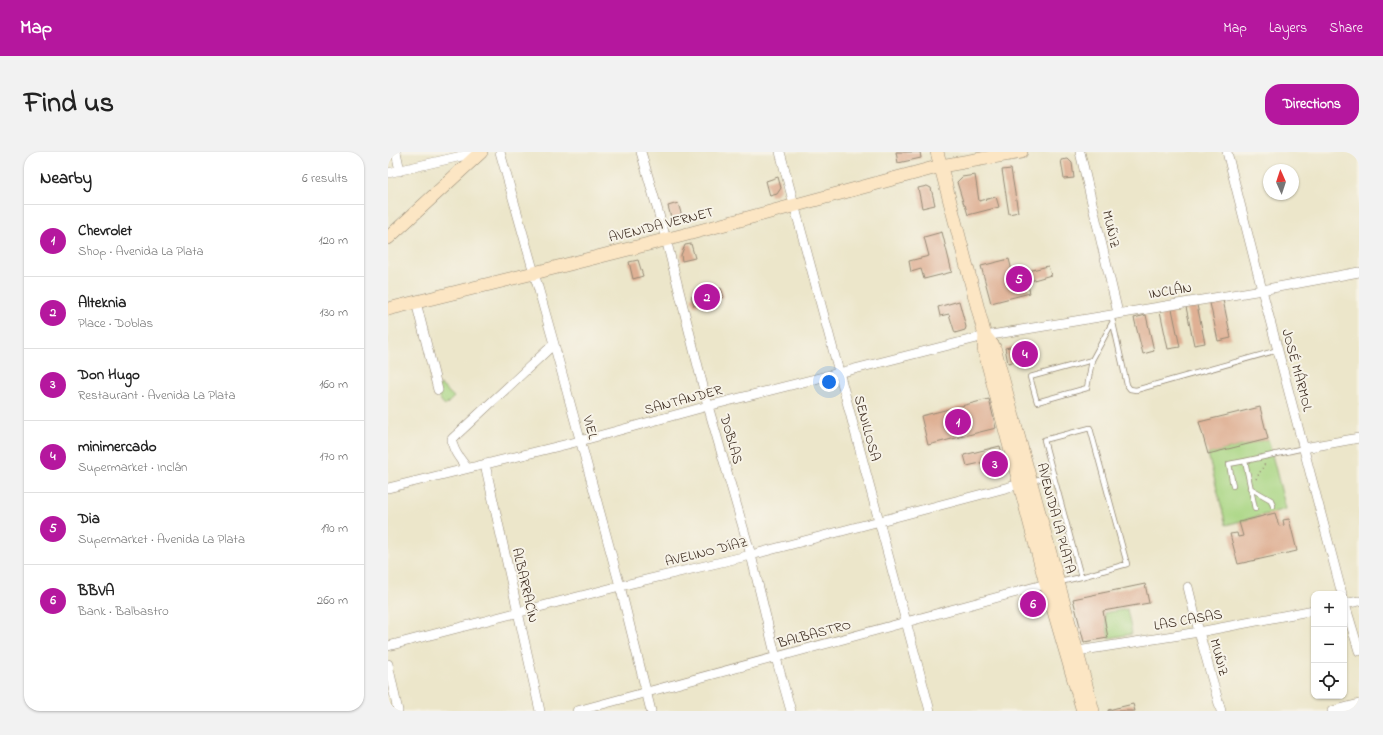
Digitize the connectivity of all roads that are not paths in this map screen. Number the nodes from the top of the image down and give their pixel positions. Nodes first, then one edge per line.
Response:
1 (396, 152) edge
2 (480, 152) edge
3 (500, 152) edge
4 (641, 152) edge
5 (780, 152) edge
6 (936, 152) edge
7 (1021, 152) edge
8 (1080, 152) edge
9 (1227, 152) edge
10 (940, 166) junction
11 (400, 171) junction
12 (388, 173) edge
13 (794, 205) junction
14 (388, 238) edge
15 (666, 239) junction
16 (1359, 272) edge
17 (534, 273) junction
18 (1262, 290) junction
19 (416, 302) junction
20 (388, 308) edge
21 (1114, 317) junction
22 (985, 336) junction
23 (554, 344) junction
24 (1278, 350) junction
25 (1092, 360) junction
26 (839, 373) junction
27 (438, 390) dead end
28 (708, 406) junction
29 (1359, 438) edge
30 (580, 441) junction
31 (1304, 448) junction
32 (1244, 461) junction
33 (485, 464) junction
34 (468, 468) junction
35 (1054, 475) junction
36 (1025, 482) junction
37 (1233, 486) dead end
38 (388, 488) edge
39 (1250, 488) junction
40 (1273, 506) dead end
41 (1255, 509) dead end
42 (878, 522) junction
43 (750, 555) junction
44 (1081, 577) junction
45 (1052, 583) junction
46 (620, 586) junction
47 (1188, 587) dead end
48 (1341, 591) edge
49 (1359, 601) edge
50 (1347, 603) edge
51 (1311, 611) edge
52 (518, 613) junction
53 (1347, 613) edge
54 (905, 622) junction
55 (1199, 632) junction
56 (388, 646) edge
57 (1359, 651) edge
58 (1072, 652) junction
59 (776, 658) junction
60 (388, 664) edge
61 (646, 693) junction
62 (1359, 704) edge
63 (398, 711) edge
64 (540, 711) edge
65 (577, 711) edge
66 (651, 711) edge
67 (791, 711) edge
68 (930, 711) edge
69 (1083, 711) edge
70 (1093, 711) edge
71 (1221, 711) edge
72 (1332, 711) edge

1 - 11 street
2 - 11 street
2 - 14 main road
3 - 17 street, VIEL
4 - 15 street, DOBLAS
5 - 13 street, SENILLOSA
6 - 10 main road, AVENIDA LA PLATA
7 - 10 main road, AVENIDA VERNET
8 - 21 street, MUÑIZ
9 - 18 street, JOSÉ MÁRMOL
10 - 13 main road, AVENIDA VERNET
10 - 22 main road, AVENIDA LA PLATA
11 - 12 street
13 - 15 main road, AVENIDA VERNET
13 - 26 street, SENILLOSA
15 - 17 main road, AVENIDA VERNET
15 - 28 street, DOBLAS
16 - 18 street, INCLÁN
17 - 19 main road, AVENIDA VERNET
17 - 23 street, VIEL
18 - 21 street, INCLÁN
18 - 24 street, JOSÉ MÁRMOL
19 - 20 main road, AVENIDA VERNET
19 - 27 street
21 - 22 street, INCLÁN
21 - 24 lane
21 - 25 lane
22 - 26 street, SANTANDER
22 - 36 main road, AVENIDA LA PLATA
23 - 30 street, VIEL
23 - 34 street
24 - 31 street, JOSÉ MÁRMOL
25 - 25 lane
26 - 28 street, SANTANDER
26 - 42 street, SENILLOSA
28 - 30 street, SANTANDER
28 - 43 street, DOBLAS
29 - 31 street
30 - 33 street, SANTANDER
30 - 46 street, VIEL
31 - 32 lane
31 - 48 street, JOSÉ MÁRMOL
32 - 37 lane
32 - 39 lane
33 - 34 street, SANTANDER
33 - 52 street, ALBARRACÍN
34 - 38 street, SANTANDER
35 - 36 lane
35 - 44 lane
35 - 44 lane
36 - 42 street, AVELINO DÍAZ
36 - 45 main road, AVENIDA LA PLATA
39 - 40 lane
39 - 41 lane
42 - 43 street, AVELINO DÍAZ
42 - 54 street, SENILLOSA
43 - 46 street, AVELINO DÍAZ
43 - 59 street, DOBLAS
44 - 45 lane
45 - 54 street, BALBASTRO
45 - 58 main road, AVENIDA LA PLATA
46 - 52 street, AVELINO DÍAZ
46 - 61 street, VIEL
47 - 55 street, MUÑIZ
49 - 50 street
51 - 55 street, LAS CASAS
52 - 56 street, AVELINO DÍAZ
52 - 64 street, ALBARRACÍN
53 - 57 street
54 - 59 street, BALBASTRO
54 - 68 street, SENILLOSA
55 - 58 street, LAS CASAS
55 - 71 street, MUÑIZ
58 - 69 main road, AVENIDA LA PLATA
58 - 70 main road, AVENIDA LA PLATA
59 - 61 street, BALBASTRO
59 - 67 street, DOBLAS
60 - 63 street
61 - 65 street, BALBASTRO
61 - 66 street, VIEL
62 - 72 street

